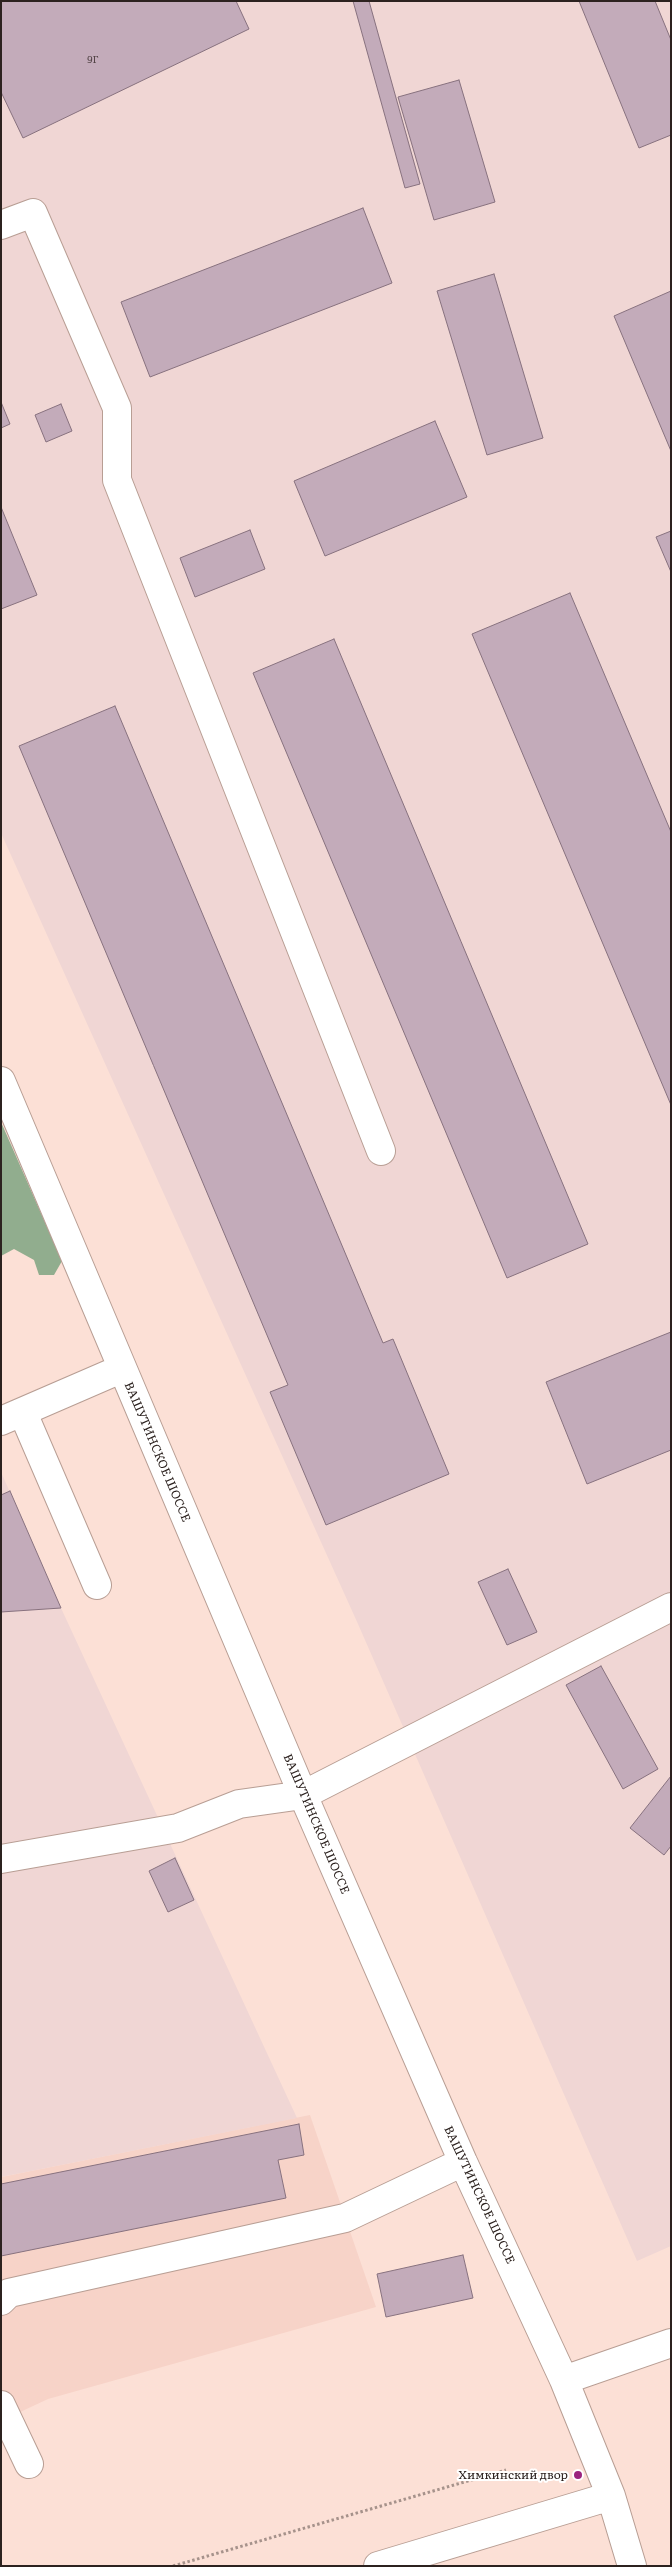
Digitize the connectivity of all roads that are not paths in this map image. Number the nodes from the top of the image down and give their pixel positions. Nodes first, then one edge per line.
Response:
1 (1, 226) edge
2 (1, 1081) edge
3 (381, 1150) dead end
4 (121, 1369) junction
5 (12, 1417) edge
6 (97, 1585) dead end
7 (671, 1607) edge
8 (303, 1795) junction
9 (1, 1860) edge
10 (464, 2162) junction
11 (4, 2296) edge
12 (671, 2344) edge
13 (564, 2380) junction
14 (1, 2405) edge
15 (29, 2464) dead end
16 (610, 2496) junction
17 (378, 2566) edge
18 (632, 2566) edge

1 - 3 street
2 - 4 street, ВАШУТИНСКОЕ ШОССЕ
4 - 5 street
4 - 8 street, ВАШУТИНСКОЕ ШОССЕ
5 - 6 street
7 - 8 street
8 - 9 street
8 - 10 street, ВАШУТИНСКОЕ ШОССЕ
10 - 11 street
10 - 13 street, ВАШУТИНСКОЕ ШОССЕ
12 - 13 street
13 - 16 street, ВАШУТИНСКОЕ ШОССЕ
14 - 15 street
16 - 17 street
16 - 18 street, ВАШУТИНСКОЕ ШОССЕ

